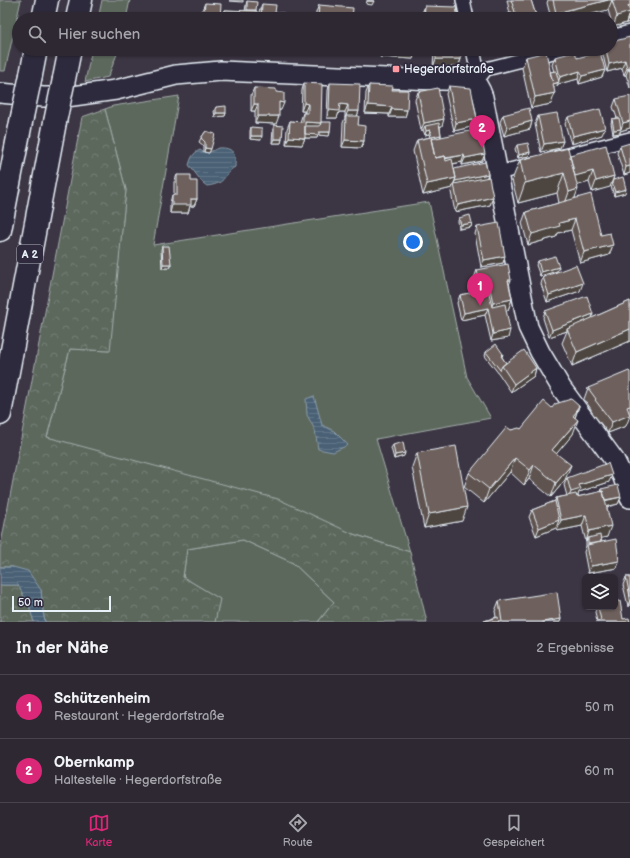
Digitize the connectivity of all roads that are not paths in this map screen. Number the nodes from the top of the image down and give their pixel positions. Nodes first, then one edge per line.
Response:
1 (47, 0) edge
2 (81, 0) edge
3 (463, 0) edge
4 (44, 12) edge
5 (78, 12) edge
6 (466, 12) edge
7 (630, 32) edge
8 (618, 35) edge
9 (35, 56) edge
10 (69, 56) edge
11 (474, 56) edge
12 (537, 56) edge
13 (474, 84) junction
14 (0, 93) edge
15 (630, 139) edge
16 (498, 173) junction
17 (0, 230) edge
18 (0, 414) edge
19 (627, 475) edge
20 (630, 498) edge

1 - 4 highway
2 - 5 highway
3 - 6 street
7 - 8 street
9 - 17 highway, bridge
10 - 18 highway, A 2, bridge
11 - 13 street
12 - 13 street
13 - 14 street
13 - 16 street
15 - 16 street
16 - 19 street
19 - 20 street

